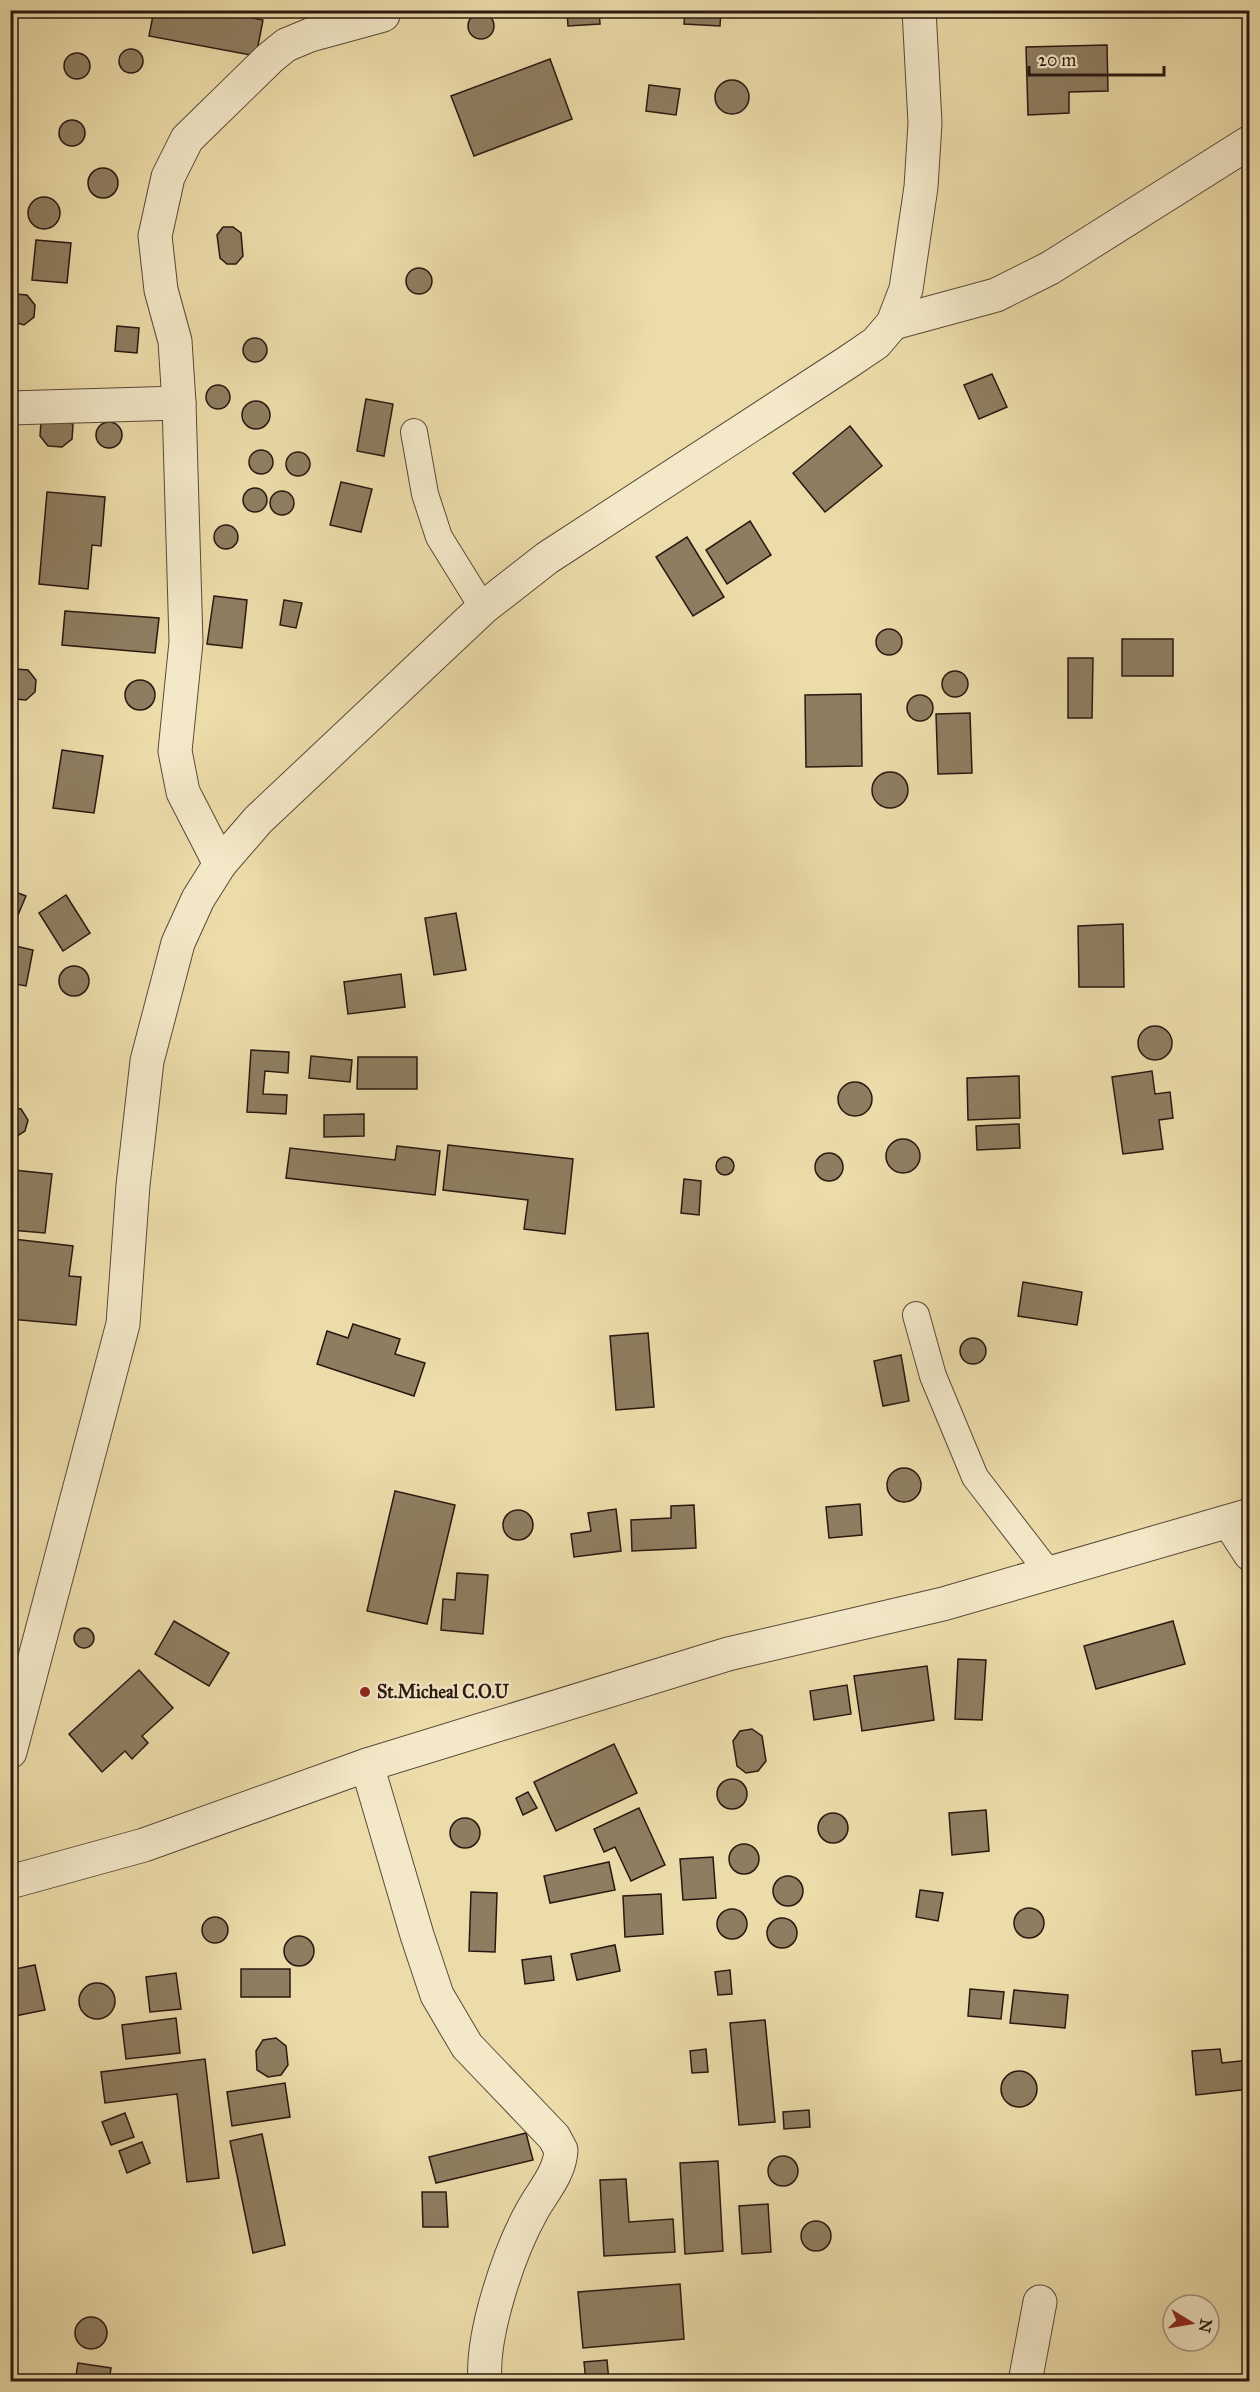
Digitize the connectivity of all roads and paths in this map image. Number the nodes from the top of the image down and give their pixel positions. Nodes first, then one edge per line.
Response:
1 (919, 10) edge
2 (383, 15) dead end
3 (1250, 142) edge
4 (893, 323) junction
5 (179, 403) junction
6 (10, 408) edge
7 (414, 432) dead end
8 (483, 608) junction
9 (220, 864) junction
10 (916, 1315) dead end
11 (1240, 1519) edge
12 (1250, 1554) edge
13 (1049, 1573) junction
14 (10, 1752) edge
15 (367, 1765) junction
16 (10, 1882) edge
17 (1040, 2302) dead end
18 (485, 2382) edge
19 (1025, 2382) edge

1 - 4 street
2 - 5 street
3 - 4 street
4 - 8 street
5 - 6 street
5 - 9 street
7 - 8 lane
8 - 9 street
9 - 14 street
10 - 13 lane
11 - 12 street
11 - 13 street
13 - 15 street
15 - 16 street
15 - 18 street
17 - 19 street

